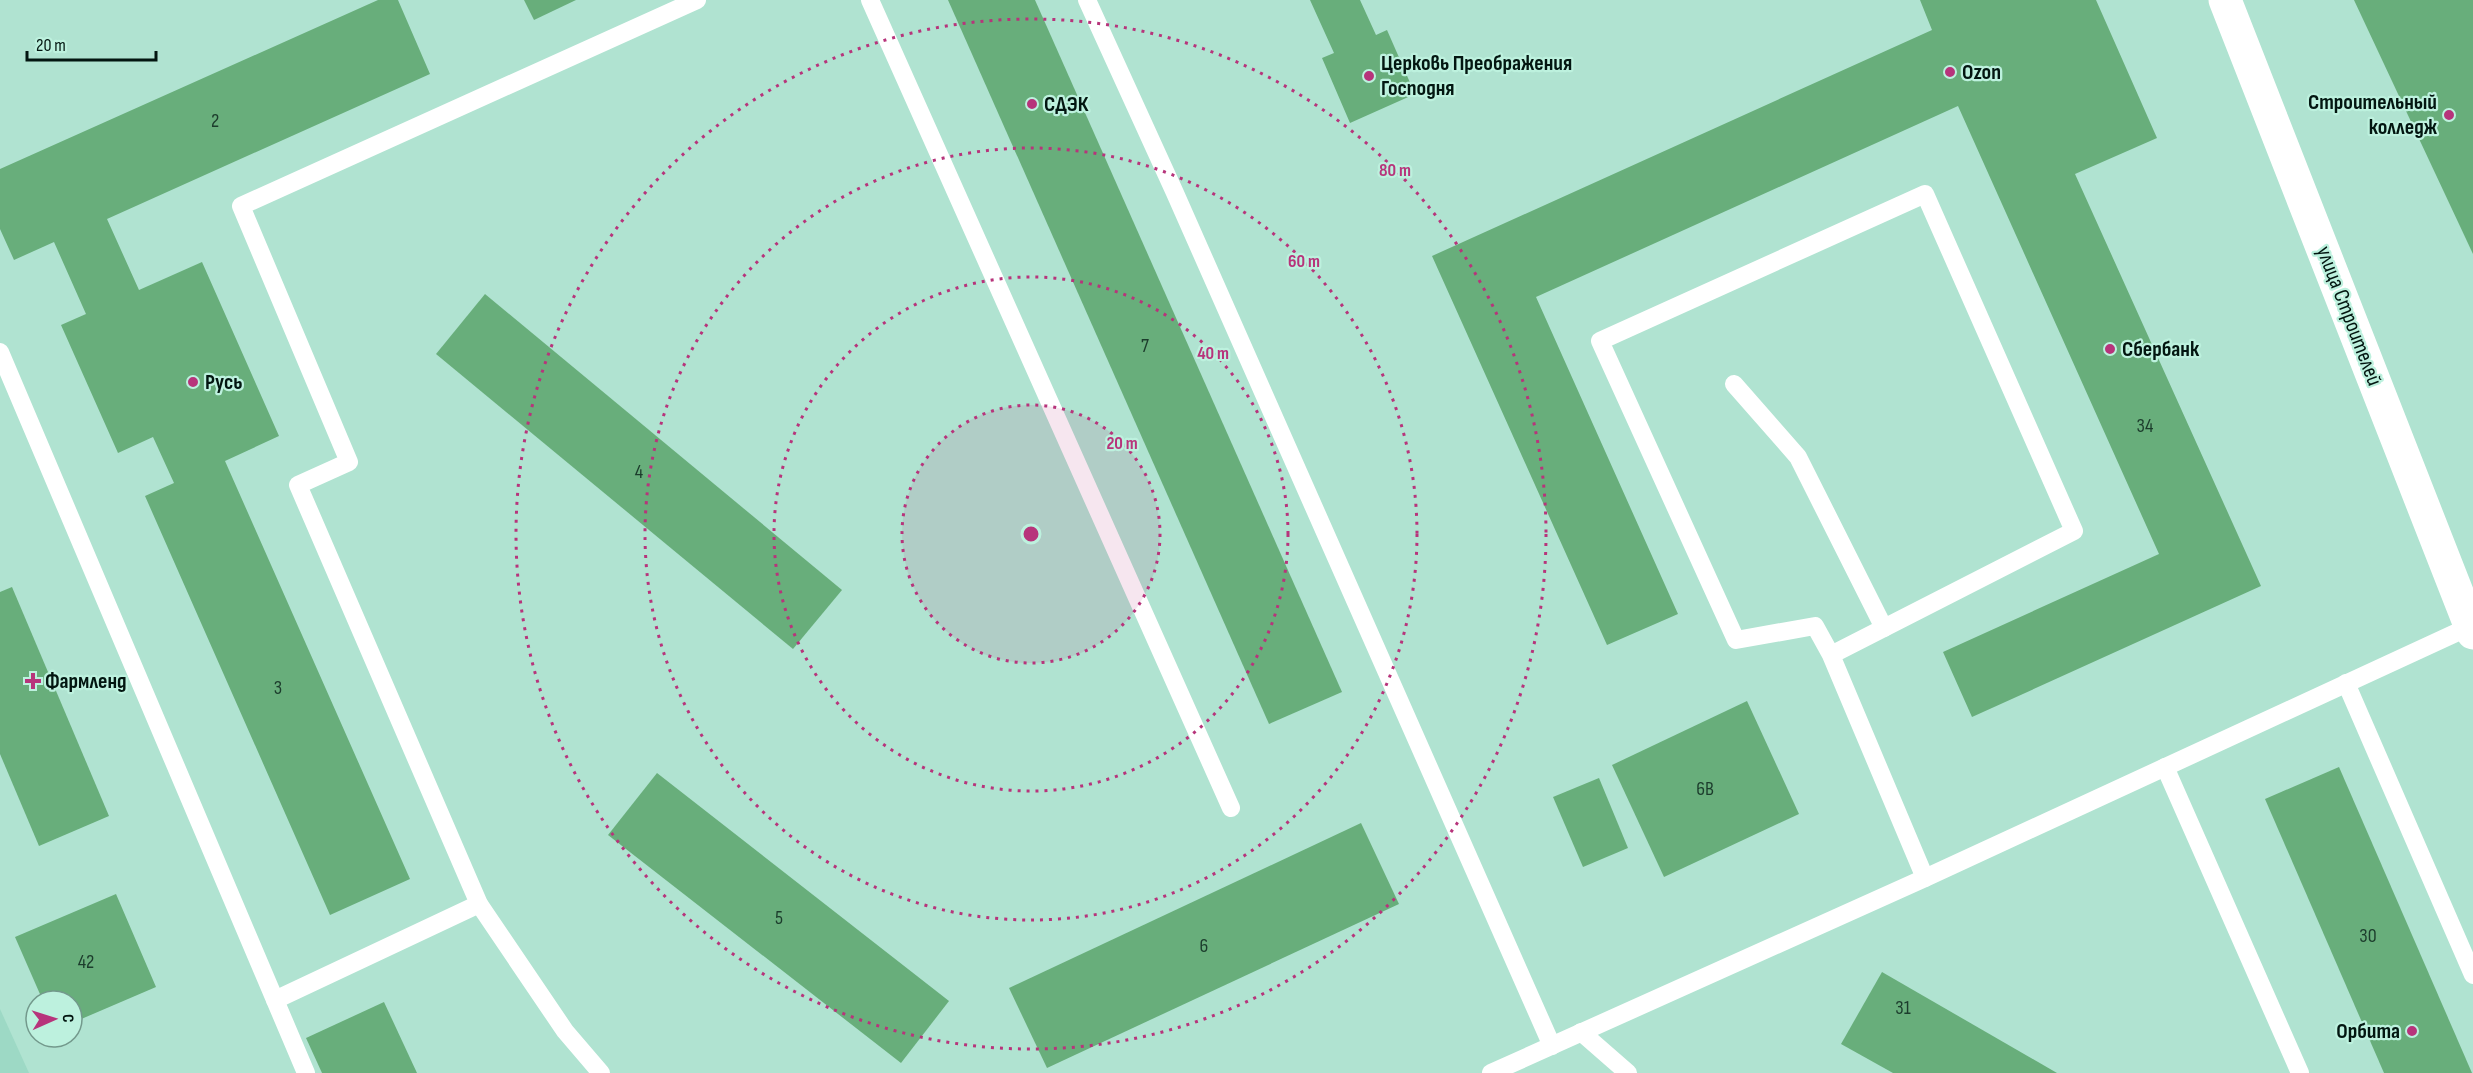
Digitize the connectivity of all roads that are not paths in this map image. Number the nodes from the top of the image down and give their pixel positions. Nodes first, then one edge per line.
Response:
1 (697, 0) edge
2 (870, 0) edge
3 (1087, 0) edge
4 (2225, 0) edge
5 (0, 352) edge
6 (1734, 384) dead end
7 (1884, 628) junction
8 (2472, 628) edge
9 (1831, 655) junction
10 (2346, 683) junction
11 (2165, 767) junction
12 (1231, 808) dead end
13 (1925, 878) junction
14 (480, 904) junction
15 (2473, 975) edge
16 (274, 1000) junction
17 (1581, 1032) junction
18 (1552, 1046) junction
19 (306, 1073) edge
20 (601, 1073) edge
21 (1491, 1073) edge
22 (1628, 1073) edge
23 (2300, 1073) edge

1 - 14 lane
2 - 12 lane
3 - 18 lane
4 - 8 street, улица Строителей
5 - 16 lane
6 - 7 lane
7 - 9 lane
7 - 9 lane
8 - 10 lane
9 - 13 lane
10 - 11 lane
10 - 15 lane
11 - 13 lane
11 - 23 lane
13 - 17 lane
14 - 16 lane
14 - 20 lane
16 - 19 lane
17 - 18 lane
17 - 22 lane
18 - 21 lane

